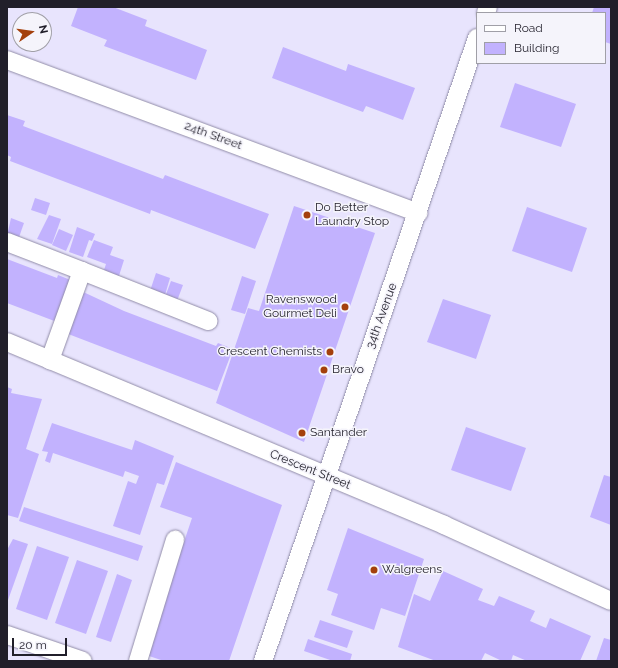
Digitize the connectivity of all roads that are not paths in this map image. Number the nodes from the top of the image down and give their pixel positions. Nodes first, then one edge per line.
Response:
1 (476, 41) edge
2 (7, 60) edge
3 (418, 213) junction
4 (7, 242) edge
5 (82, 271) junction
6 (208, 321) dead end
7 (7, 342) edge
8 (50, 360) junction
9 (326, 477) junction
10 (175, 540) dead end
11 (611, 601) edge
12 (7, 635) edge
13 (83, 661) edge
14 (138, 661) edge
15 (263, 661) edge

1 - 3 street, 34th Avenue
2 - 3 street, 24th Street
3 - 9 street, 34th Avenue
4 - 5 street
5 - 6 street
5 - 8 street
7 - 8 street, Crescent Street
8 - 9 street, Crescent Street
9 - 11 street, Crescent Street
9 - 15 street, 34th Avenue
10 - 14 street
12 - 13 street

